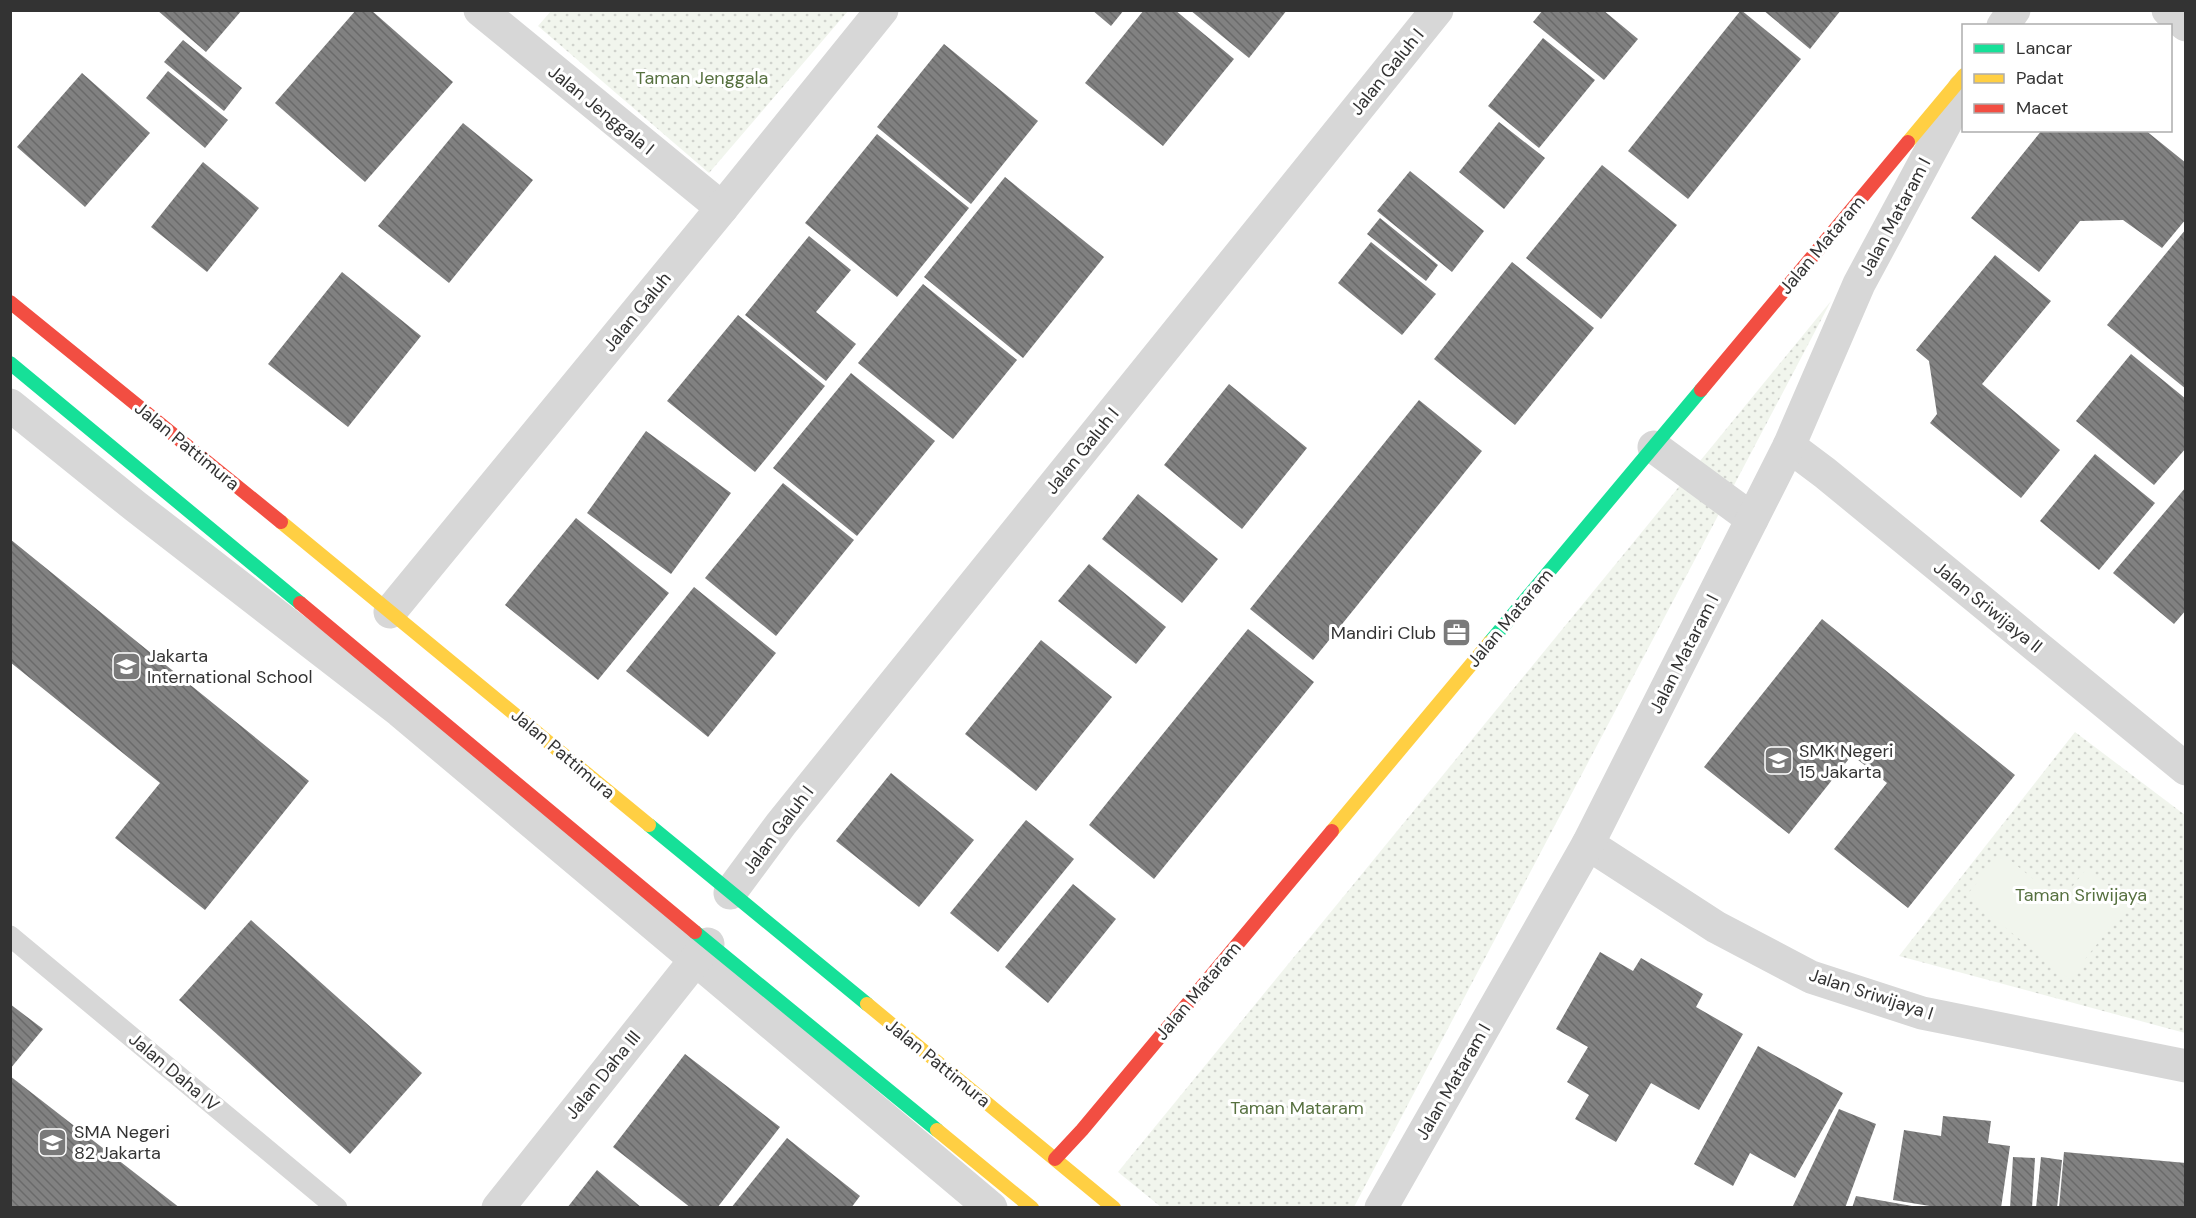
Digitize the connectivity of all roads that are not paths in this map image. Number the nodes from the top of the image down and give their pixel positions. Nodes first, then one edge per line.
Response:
1 (480, 10) edge
2 (882, 10) edge
3 (1437, 10) edge
4 (2014, 10) edge
5 (2168, 10) edge
6 (516, 22) edge
7 (2004, 24) edge
8 (2186, 25) edge
9 (1962, 77) edge
10 (1962, 93) edge
11 (722, 208) junction
12 (10, 302) edge
13 (10, 363) edge
14 (10, 405) edge
15 (1654, 447) junction
16 (1789, 447) junction
17 (1752, 519) junction
18 (390, 612) junction
19 (2186, 769) edge
20 (1588, 843) junction
21 (730, 893) junction
22 (10, 936) edge
23 (702, 952) junction
24 (2186, 1066) edge
25 (1054, 1159) junction
26 (337, 1208) edge
27 (498, 1208) edge
28 (991, 1208) edge
29 (1032, 1208) edge
30 (1114, 1208) edge
31 (1381, 1208) edge

1 - 6 street, Jalan Jenggala I
2 - 11 street, Jalan Galuh
3 - 21 street, Jalan Galuh I
4 - 7 street
5 - 8 street
6 - 11 street, Jalan Jenggala I
9 - 15 main road, Jalan Mataram
10 - 16 street, Jalan Mataram I
11 - 18 street, Jalan Galuh
12 - 18 main road, Jalan Pattimura
13 - 23 main road
14 - 23 street
15 - 17 street
15 - 25 main road, Jalan Mataram
16 - 17 street, Jalan Mataram I
16 - 19 street, Jalan Sriwijaya II
17 - 20 street, Jalan Mataram I
18 - 21 main road, Jalan Pattimura
20 - 24 street, Jalan Sriwijaya I
20 - 31 street, Jalan Mataram I
21 - 25 main road, Jalan Pattimura
22 - 26 lane, Jalan Daha IV
23 - 27 street, Jalan Daha III
23 - 28 street
23 - 29 main road
25 - 30 main road, Jalan Pattimura

